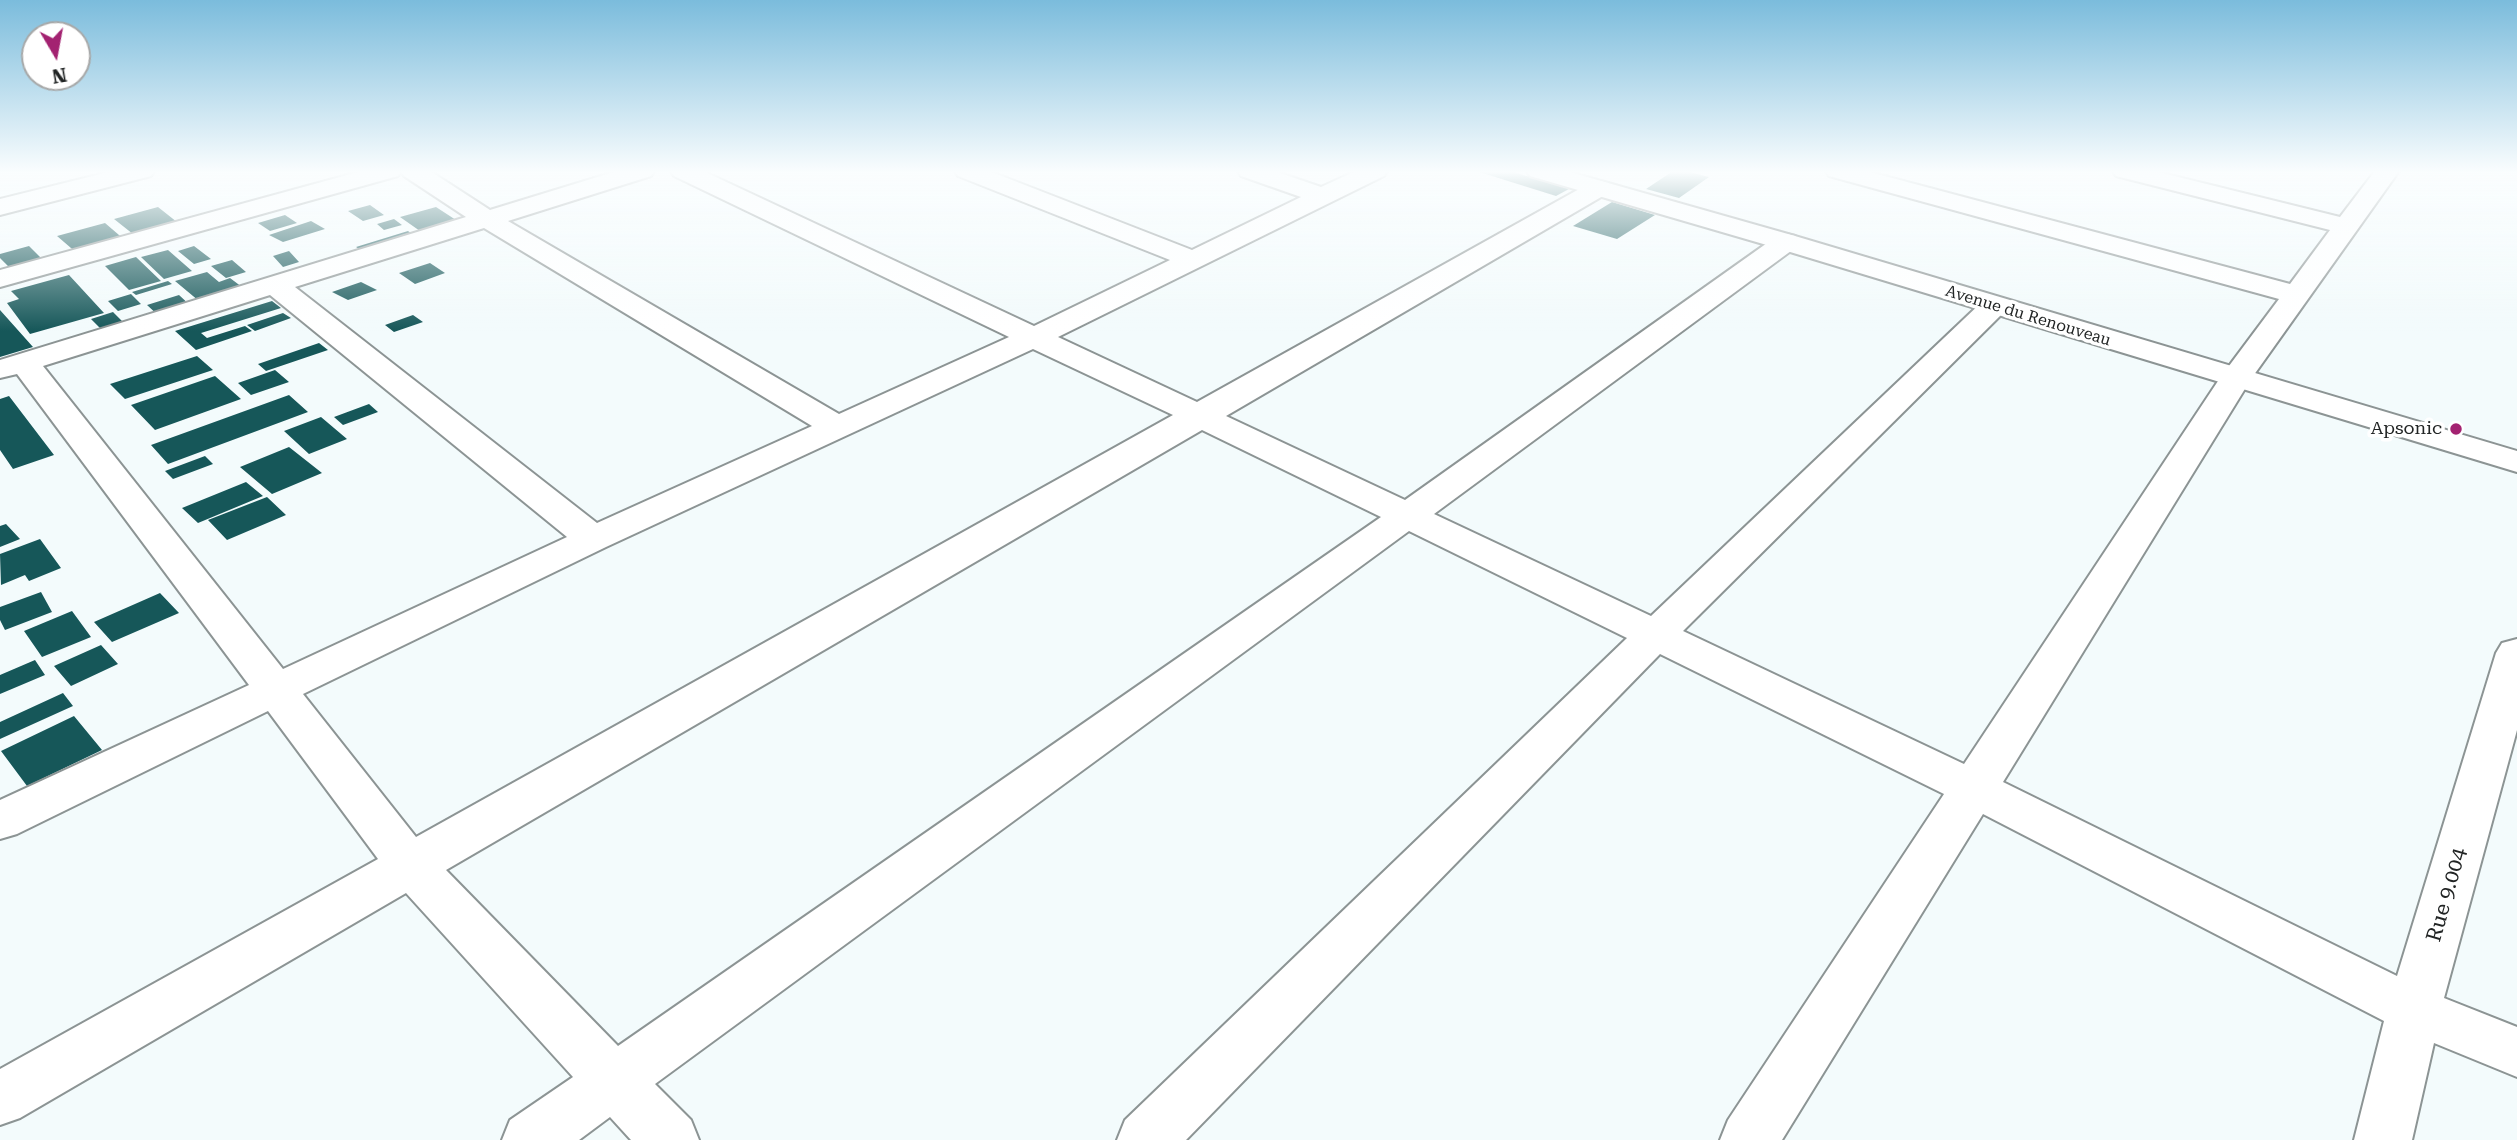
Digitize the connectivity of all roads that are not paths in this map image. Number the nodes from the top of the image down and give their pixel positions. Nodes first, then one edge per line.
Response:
1 (197, 224) edge
2 (471, 224) edge
3 (496, 224) edge
4 (795, 224) edge
5 (1102, 224) edge
6 (1263, 224) edge
7 (1535, 224) edge
8 (1724, 224) edge
9 (2035, 224) edge
10 (2338, 224) edge
11 (2345, 226) joint
12 (1786, 242) junction
13 (1191, 259) junction
14 (0, 279) edge
15 (276, 286) junction
16 (2298, 295) junction
17 (1994, 306) junction
18 (1034, 337) junction
19 (12, 365) edge
20 (2236, 378) junction
21 (1198, 415) junction
22 (837, 427) junction
23 (2517, 462) edge
24 (1408, 516) junction
25 (593, 539) junction
26 (1654, 636) junction
27 (2517, 653) edge
28 (273, 689) junction
29 (1973, 788) junction
30 (0, 821) edge
31 (410, 865) junction
32 (2414, 1010) junction
33 (2517, 1052) edge
34 (613, 1080) junction
35 (0, 1099) edge
36 (531, 1140) edge
37 (670, 1140) edge
38 (1146, 1140) edge
39 (1749, 1140) edge
40 (2383, 1140) edge

1 - 14 street
2 - 15 street
3 - 22 street
4 - 18 street
5 - 13 street
6 - 13 street
7 - 21 street
8 - 12 street, Avenue du Renouveau
9 - 16 street
10 - 11 street
11 - 16 street
12 - 17 street, Avenue du Renouveau
12 - 24 street
13 - 18 street
15 - 19 street
15 - 25 street
16 - 20 street
17 - 20 street, Avenue du Renouveau
17 - 26 street
18 - 21 street
18 - 22 street
19 - 28 street
20 - 23 street, Avenue du Renouveau
20 - 29 street
21 - 24 street
21 - 31 street
22 - 25 street
24 - 26 street
24 - 34 street
25 - 28 street
26 - 29 street
26 - 38 street
27 - 32 street, Rue 9.004
28 - 30 street
28 - 31 street
29 - 32 street
29 - 39 street
31 - 34 street
31 - 35 street
32 - 33 street
32 - 40 street, Rue 9.004
34 - 36 street
34 - 37 street

